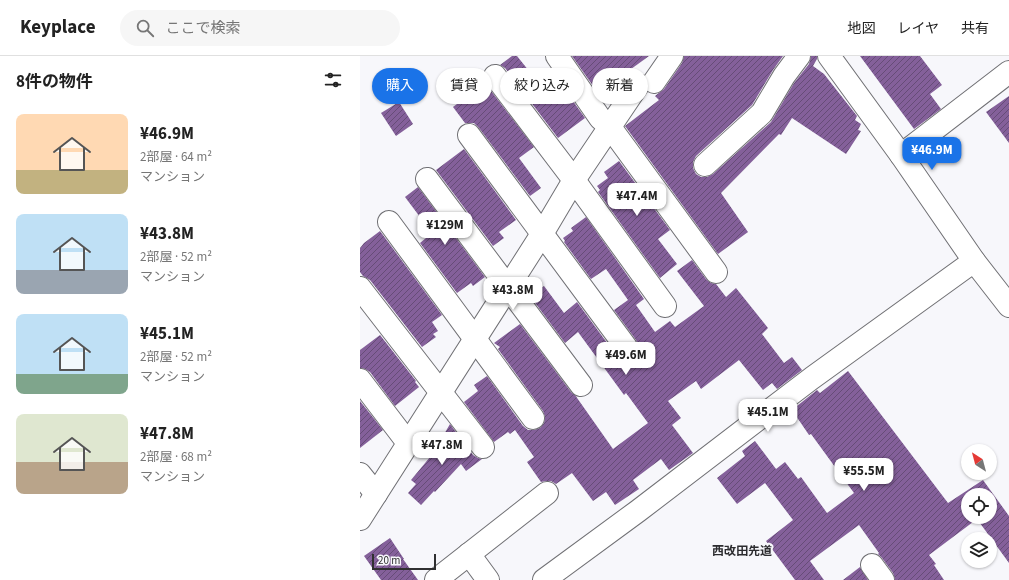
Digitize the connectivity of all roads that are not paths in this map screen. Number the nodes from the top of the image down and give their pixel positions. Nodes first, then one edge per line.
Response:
1 (557, 56) edge
2 (672, 56) edge
3 (799, 56) edge
4 (829, 56) edge
5 (1009, 72) edge
6 (495, 76) dead end
7 (610, 127) junction
8 (469, 135) dead end
9 (901, 154) junction
10 (705, 165) dead end
11 (427, 179) dead end
12 (574, 180) junction
13 (389, 222) dead end
14 (542, 234) junction
15 (974, 261) junction
16 (716, 272) dead end
17 (508, 287) junction
18 (360, 288) edge
19 (665, 306) dead end
20 (1009, 306) edge
21 (475, 339) junction
22 (626, 347) dead end
23 (360, 380) edge
24 (581, 385) dead end
25 (441, 392) junction
26 (533, 418) dead end
27 (408, 443) junction
28 (483, 447) dead end
29 (360, 474) edge
30 (547, 493) dead end
31 (376, 494) junction
32 (360, 518) edge
33 (469, 554) junction
34 (436, 580) edge
35 (488, 580) edge
36 (544, 580) edge

1 - 7 street
2 - 7 street
3 - 10 street
4 - 9 street
5 - 9 street
6 - 12 street
7 - 12 street
7 - 16 street
8 - 14 street
9 - 15 street
11 - 17 street
12 - 14 street
12 - 19 street
13 - 21 street
14 - 17 street
14 - 22 street
15 - 20 street
15 - 36 street
17 - 21 street
17 - 24 street
18 - 25 street
21 - 25 street
21 - 26 street
23 - 27 street
25 - 27 street
25 - 28 street
27 - 31 street
29 - 31 street
30 - 33 street
31 - 32 street
33 - 34 street
33 - 35 street

